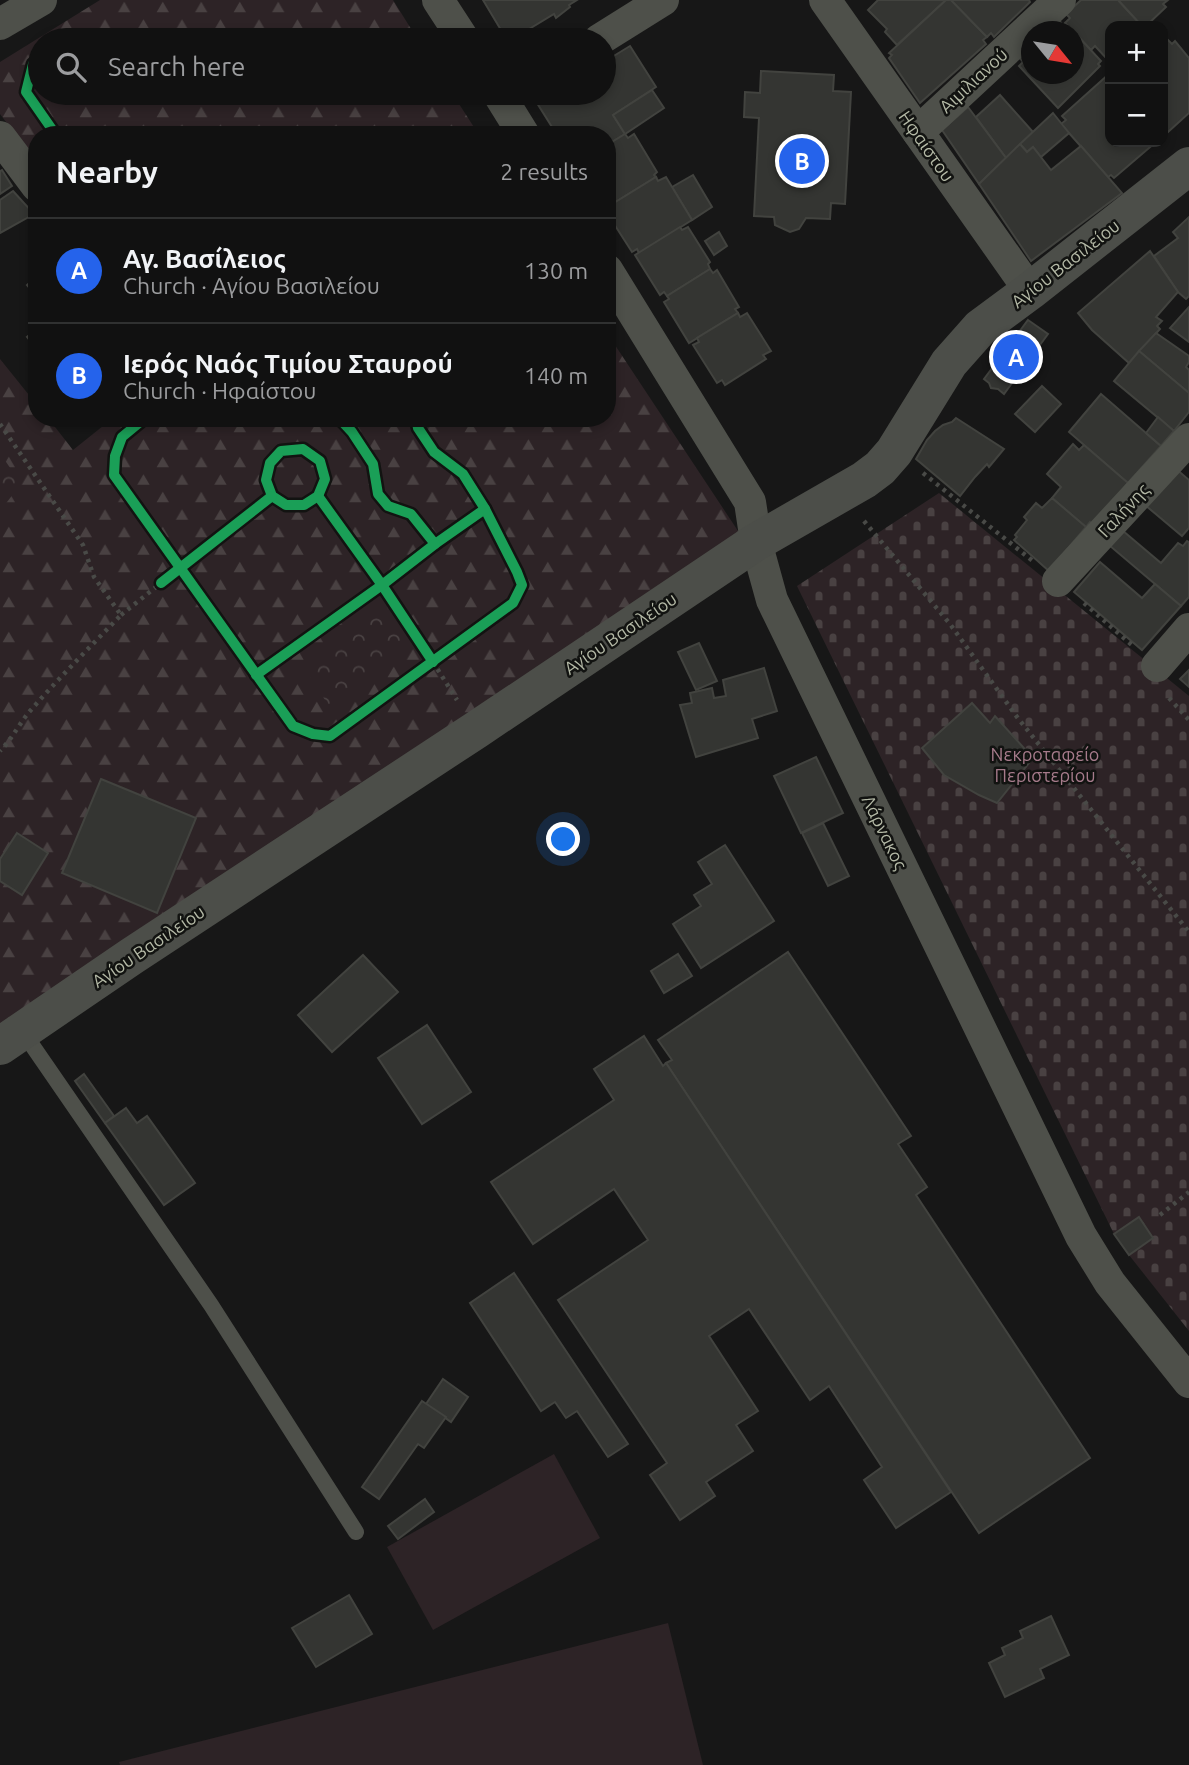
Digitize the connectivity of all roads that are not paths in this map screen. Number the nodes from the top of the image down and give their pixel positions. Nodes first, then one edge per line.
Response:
1 (41, 0) edge
2 (439, 0) edge
3 (663, 0) edge
4 (825, 0) edge
5 (1060, 0) edge
6 (0, 24) edge
7 (456, 28) edge
8 (616, 29) edge
9 (510, 105) edge
10 (520, 126) edge
11 (918, 132) junction
12 (0, 137) edge
13 (1187, 172) edge
14 (28, 174) edge
15 (616, 285) edge
16 (1030, 291) junction
17 (1189, 439) edge
18 (756, 542) junction
19 (1058, 581) road end
20 (1189, 629) edge
21 (1157, 666) road end
22 (11, 1039) edge
23 (1189, 1382) edge
24 (356, 1532) dead end

1 - 6 street
2 - 7 street
3 - 8 street
4 - 11 street, Ηφαίστου
5 - 11 street, Αιμιλιανού
9 - 10 street
11 - 16 street, Ηφαίστου
12 - 14 street
13 - 16 street, Αγίου Βασιλείου
15 - 18 street, Λάρνακος
16 - 18 street, Αγίου Βασιλείου
17 - 19 street, Γαλήνης
18 - 22 street, Αγίου Βασιλείου
18 - 23 street, Λάρνακος
20 - 21 street
22 - 24 lane

